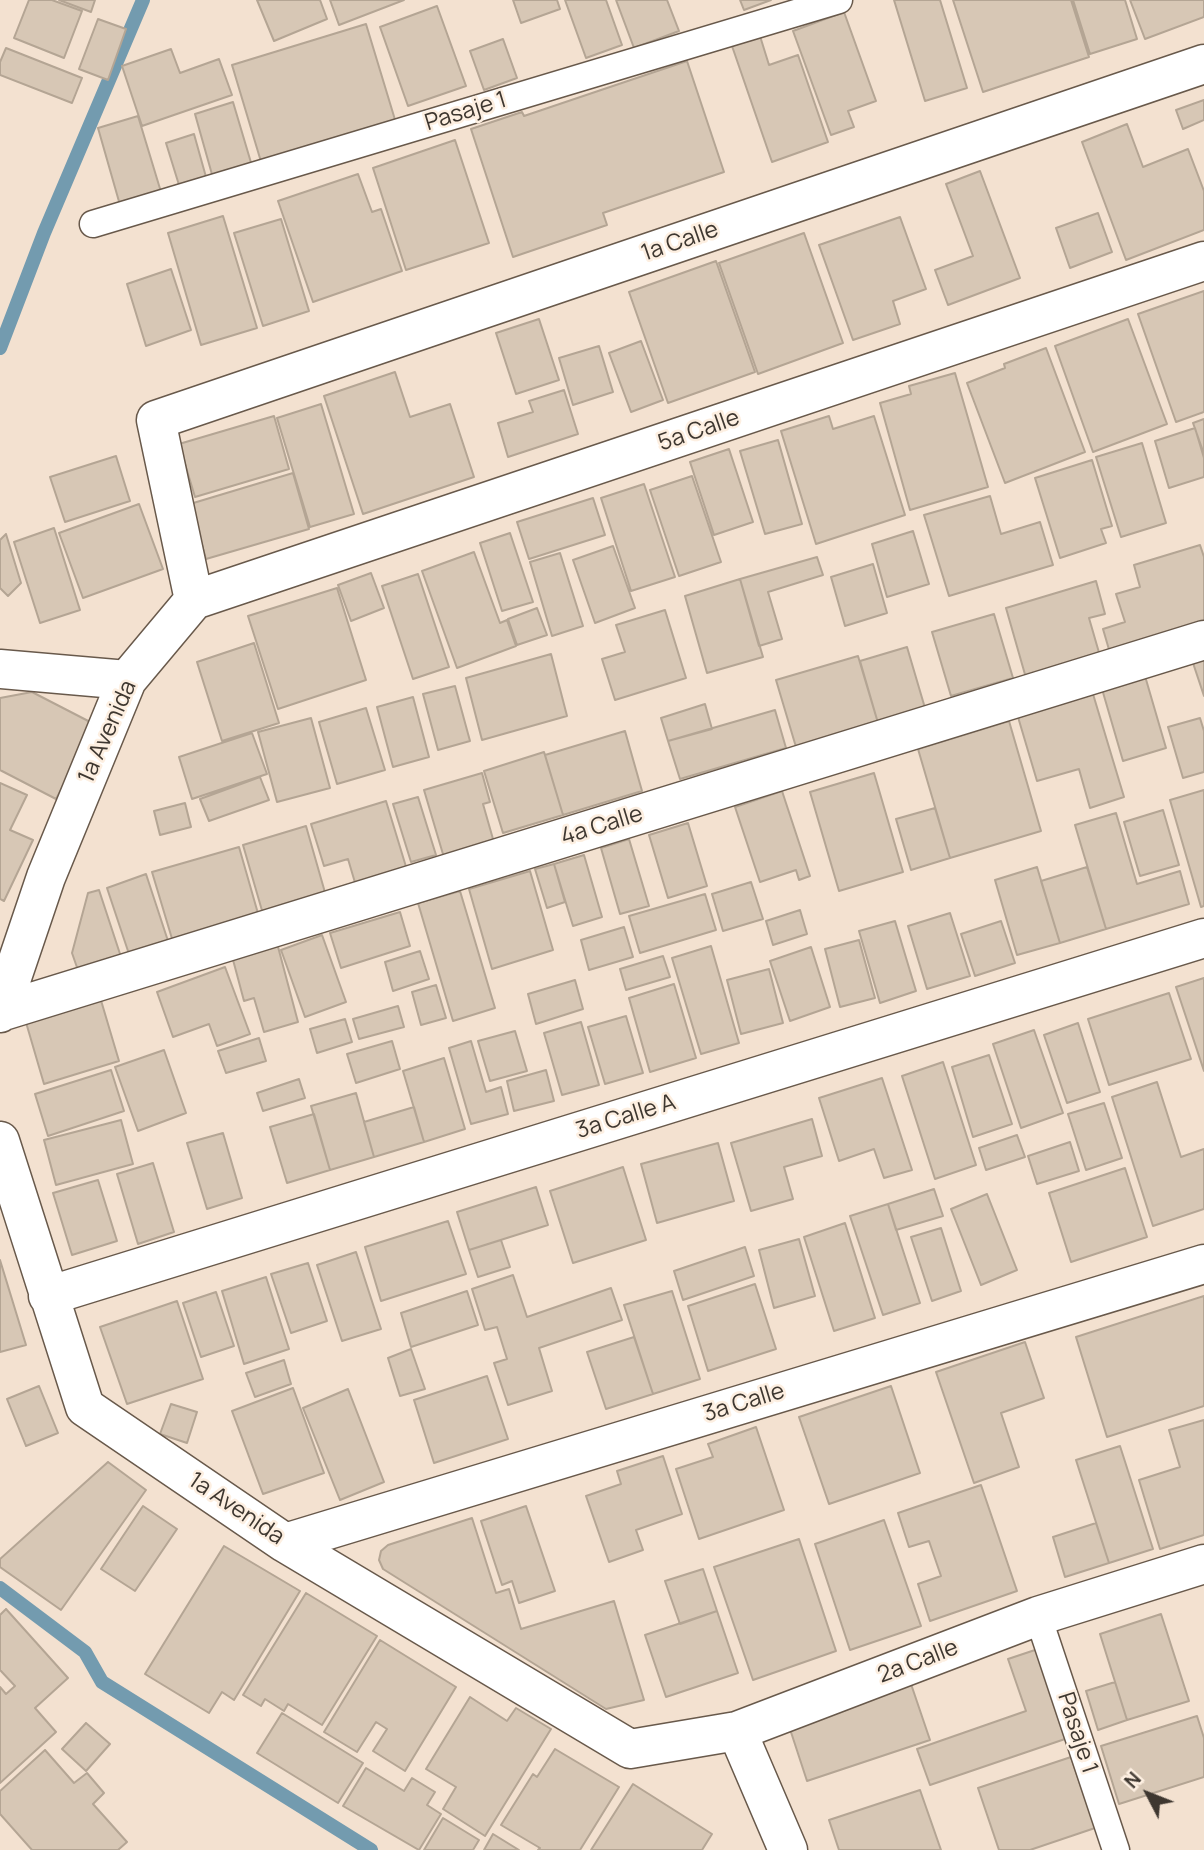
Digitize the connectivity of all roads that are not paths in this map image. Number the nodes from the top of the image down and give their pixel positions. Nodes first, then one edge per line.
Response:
1 (839, 0) edge
2 (1204, 64) edge
3 (93, 224) dead end
4 (1204, 261) edge
5 (194, 600) junction
6 (1204, 640) edge
7 (0, 669) edge
8 (127, 680) junction
9 (1204, 939) edge
10 (0, 1013) edge
11 (0, 1141) edge
12 (1204, 1264) edge
13 (48, 1296) junction
14 (285, 1543) junction
15 (1204, 1564) edge
16 (1038, 1616) junction
17 (737, 1731) junction
18 (630, 1749) joint
19 (788, 1850) edge
20 (1116, 1850) edge

1 - 3 lane, Pasaje 1
2 - 5 street, 1a Calle
4 - 5 street, 5a Calle
5 - 8 street, 1a Avenida
6 - 10 street, 4a Calle
7 - 8 street
8 - 10 street, 1a Avenida
9 - 13 street, 3a Calle A
11 - 13 street, 1a Avenida
12 - 14 street, 3a Calle
13 - 14 street, 1a Avenida
14 - 18 street, 1a Avenida
15 - 16 street, 2a Calle
16 - 17 street, 2a Calle
16 - 20 lane, Pasaje 1
17 - 18 street, 2a Calle
17 - 19 street

